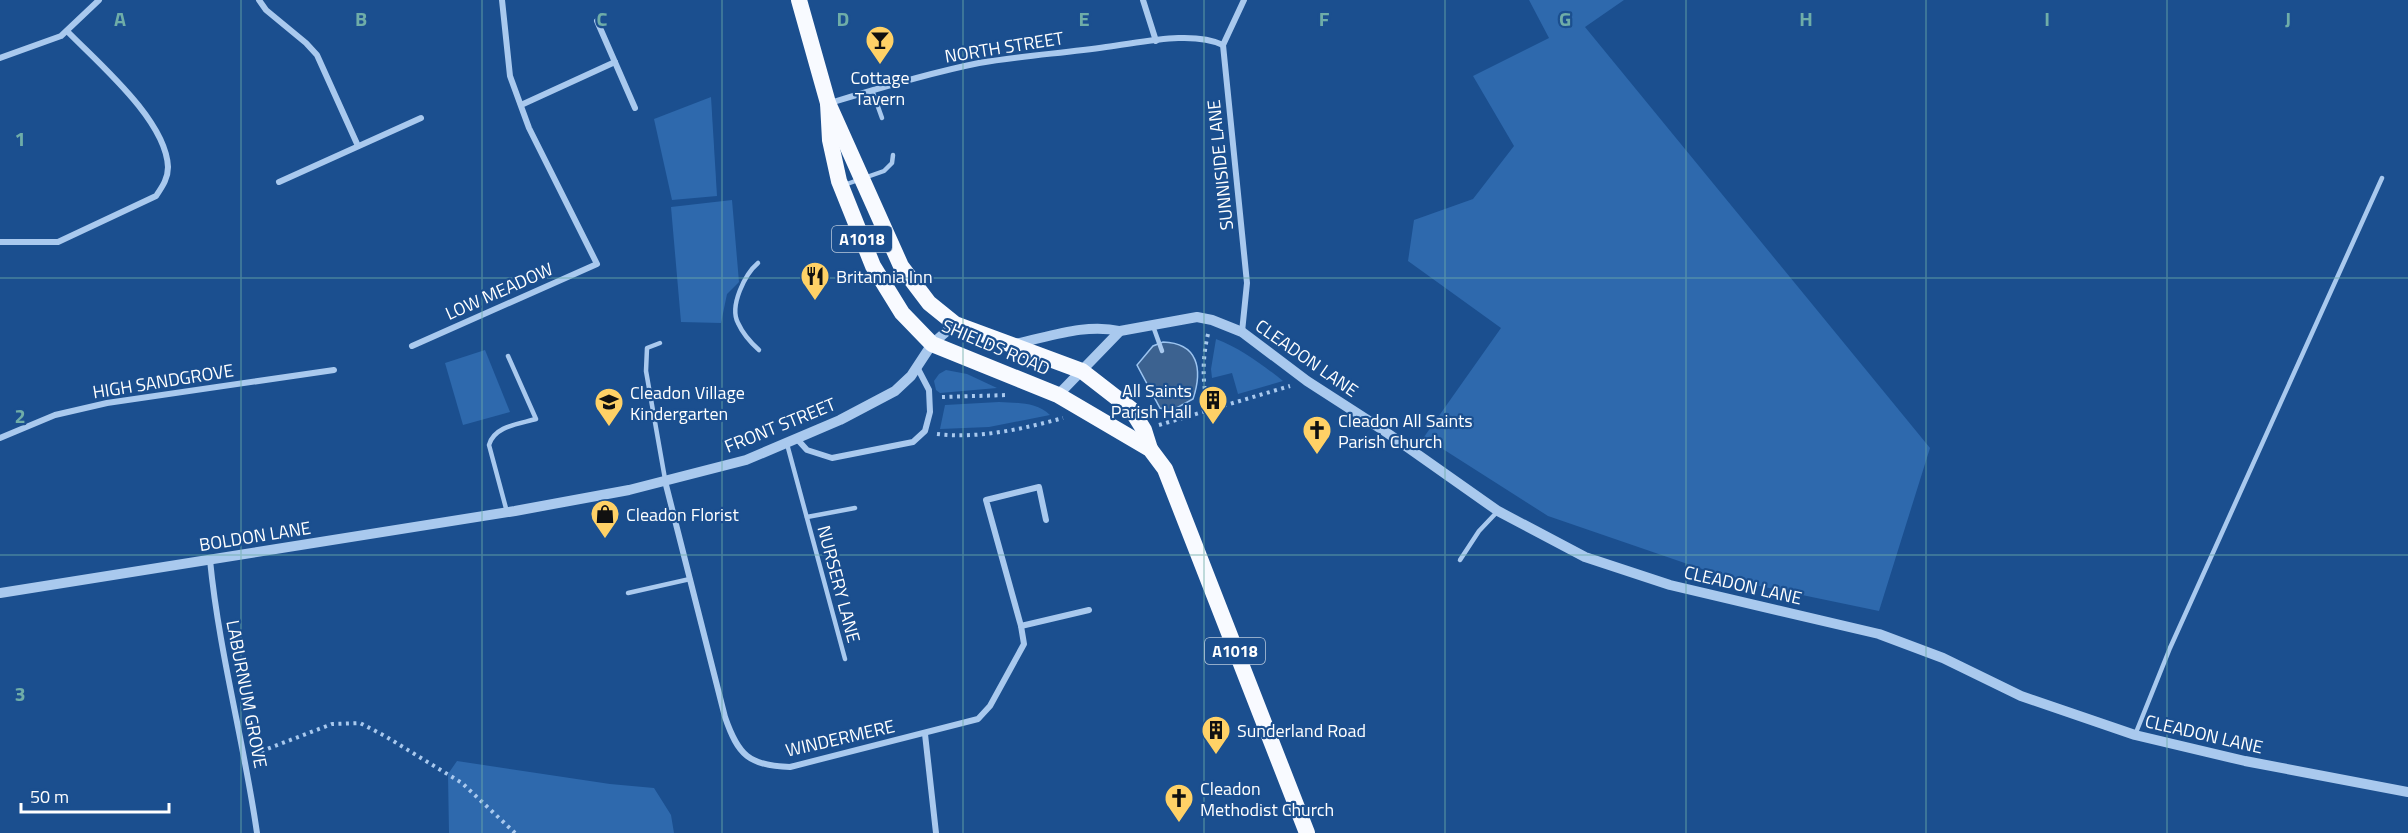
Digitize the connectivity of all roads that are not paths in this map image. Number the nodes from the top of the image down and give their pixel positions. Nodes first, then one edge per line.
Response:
1 (99, 0) edge
2 (259, 0) edge
3 (502, 0) edge
4 (799, 0) edge
5 (1143, 0) edge
6 (1244, 0) edge
7 (597, 21) dead end
8 (67, 31) junction
9 (1156, 41) junction
10 (1223, 45) junction
11 (0, 58) edge
12 (615, 62) junction
13 (872, 90) junction
14 (828, 103) junction
15 (521, 105) junction
16 (635, 108) dead end
17 (421, 118) dead end
18 (882, 118) dead end
19 (358, 146) junction
20 (893, 155) dead end
21 (2382, 178) dead end
22 (861, 179) junction
23 (279, 182) dead end
24 (842, 186) junction
25 (0, 242) edge
26 (758, 263) dead end
27 (955, 324) junction
28 (1153, 326) junction
29 (1120, 331) junction
30 (1242, 332) junction
31 (660, 343) dead end
32 (932, 344) junction
33 (1010, 345) junction
34 (412, 346) dead end
35 (759, 350) dead end
36 (1162, 351) dead end
37 (508, 356) dead end
38 (917, 367) junction
39 (334, 370) dead end
40 (1082, 371) junction
41 (1060, 403) junction
42 (0, 438) edge
43 (792, 441) junction
44 (1150, 449) junction
45 (665, 481) junction
46 (855, 508) dead end
47 (1498, 511) junction
48 (511, 512) junction
49 (807, 517) junction
50 (1046, 520) dead end
51 (210, 560) junction
52 (1460, 560) dead end
53 (690, 579) junction
54 (0, 593) edge
55 (628, 593) dead end
56 (1089, 610) dead end
57 (1021, 626) junction
58 (845, 659) dead end
59 (925, 734) junction
60 (2135, 735) junction
61 (2408, 792) edge
62 (257, 833) edge
63 (936, 833) edge
64 (1306, 833) edge

1 - 8 street
2 - 19 street
3 - 15 street
4 - 14 highway, SHIELDS ROAD / A1018
5 - 9 street
6 - 10 street
7 - 12 street
8 - 11 street
8 - 25 street
9 - 10 street, NORTH STREET
9 - 13 street, NORTH STREET
10 - 30 street, SUNNISIDE LANE
12 - 15 street
12 - 16 street
13 - 14 street, NORTH STREET
13 - 18 lane
14 - 22 highway, SHIELDS ROAD / A1018
14 - 24 highway, SHIELDS ROAD / A1018
15 - 34 street, LOW MEADOW
17 - 19 street
19 - 23 street
20 - 22 lane
21 - 60 lane
22 - 24 lane
22 - 27 highway, SHIELDS ROAD / A1018
24 - 32 highway, SHIELDS ROAD / A1018
26 - 35 lane
27 - 32 street, FRONT STREET
27 - 33 highway, SHIELDS ROAD / A1018
28 - 29 street, CLEADON LANE
28 - 30 street, CLEADON LANE
28 - 36 lane
29 - 33 street, CLEADON LANE
29 - 40 street
30 - 47 street, CLEADON LANE
31 - 45 lane
32 - 38 street, FRONT STREET
32 - 41 highway, SHIELDS ROAD / A1018
33 - 40 highway, SHIELDS ROAD / A1018
37 - 48 lane
38 - 43 street, FRONT STREET
38 - 43 street
39 - 42 street, HIGH SANDGROVE
40 - 41 street
40 - 44 highway, SHIELDS ROAD / A1018
41 - 44 highway, SHIELDS ROAD / A1018
43 - 45 street, FRONT STREET
43 - 49 lane, NURSERY LANE
44 - 64 highway, SHIELDS ROAD / A1018
45 - 48 street, FRONT STREET
45 - 53 street, WINDERMERE
46 - 49 lane, NURSERY LANE
47 - 52 lane
47 - 60 street, CLEADON LANE
48 - 51 street, BOLDON LANE
49 - 58 lane, NURSERY LANE
50 - 57 street
51 - 54 street, BOLDON LANE
51 - 62 street, LABURNUM GROVE
53 - 55 lane
53 - 59 street, WINDERMERE
56 - 57 street
57 - 59 street, WINDERMERE
59 - 63 street
60 - 61 street, CLEADON LANE

